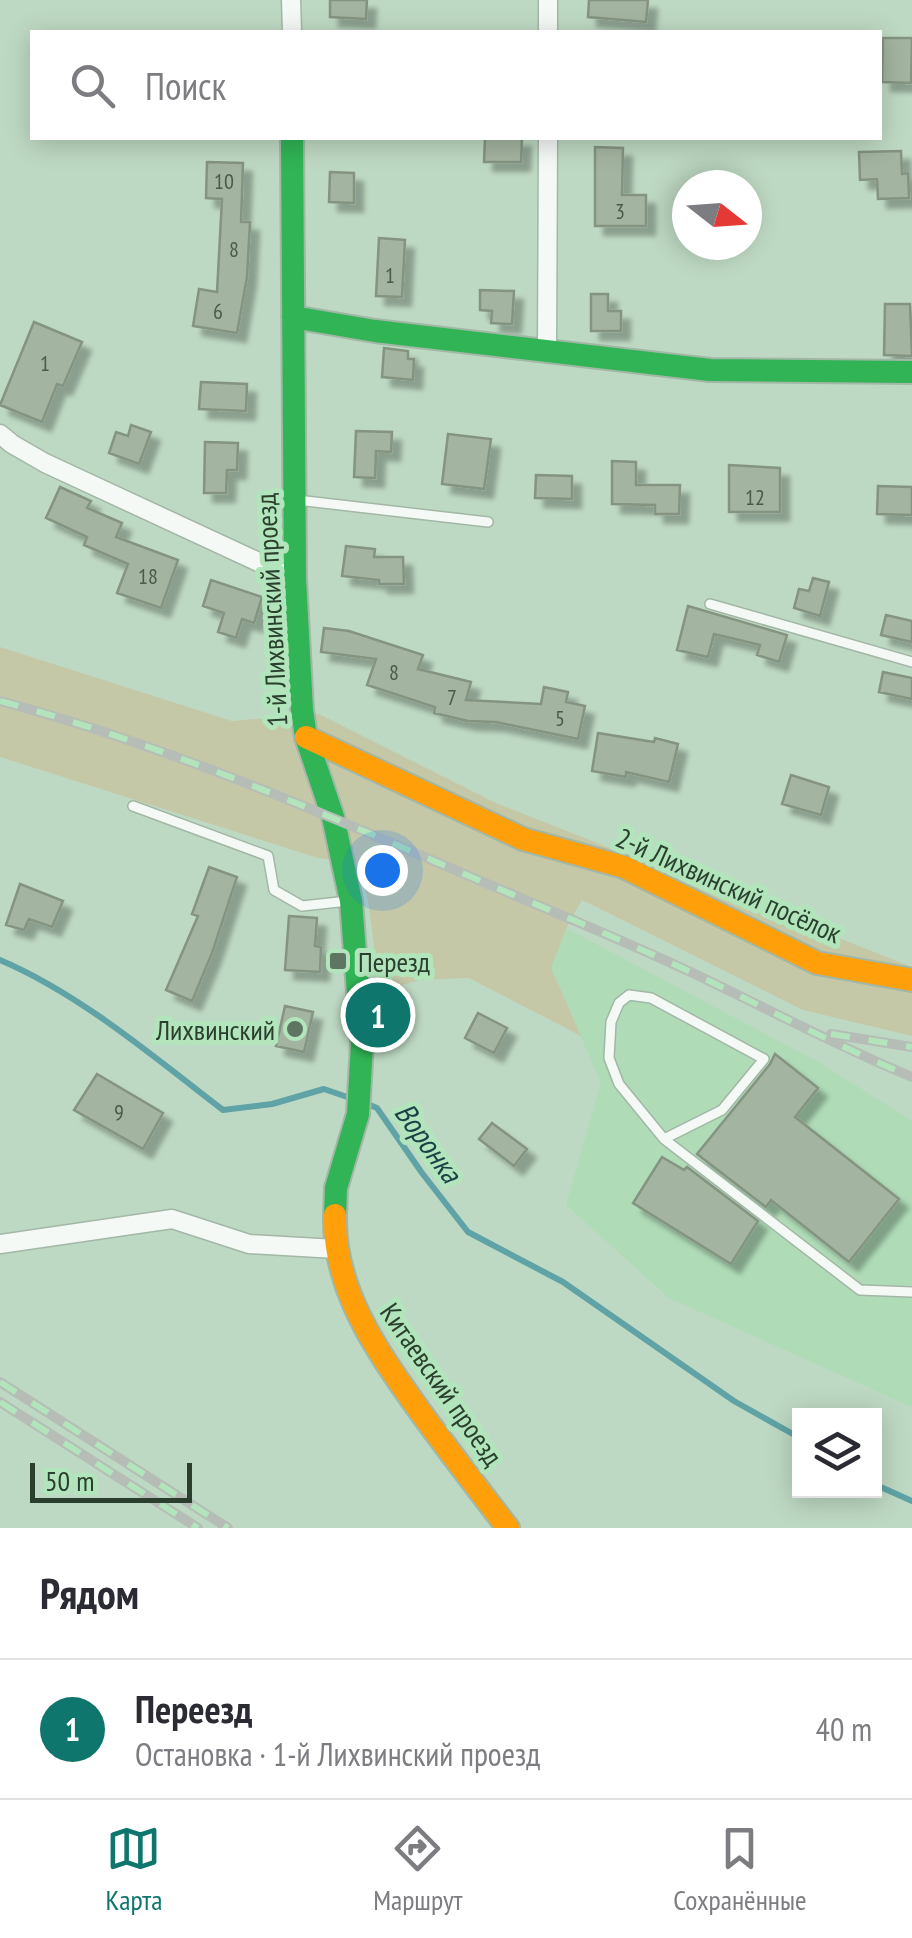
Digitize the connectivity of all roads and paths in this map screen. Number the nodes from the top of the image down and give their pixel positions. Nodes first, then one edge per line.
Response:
1 (291, 0) edge
2 (548, 0) edge
3 (292, 30) edge
4 (548, 30) edge
5 (292, 140) edge
6 (548, 140) edge
7 (293, 317) junction
8 (547, 351) junction
9 (912, 372) edge
10 (0, 434) edge
11 (294, 499) junction
12 (488, 522) dead end
13 (294, 579) junction
14 (710, 604) dead end
15 (912, 662) edge
16 (306, 736) junction
17 (133, 806) dead end
18 (351, 901) junction
19 (912, 980) edge
20 (664, 1139) junction
21 (0, 1244) edge
22 (336, 1250) junction
23 (912, 1292) edge
24 (508, 1528) edge

1 - 3 street
2 - 4 street
5 - 7 street, 1-й Лихвинский проезд
6 - 8 street
7 - 8 street
7 - 11 street, 1-й Лихвинский проезд
8 - 9 street
10 - 13 street
11 - 12 lane
11 - 13 street, 1-й Лихвинский проезд
13 - 16 street, 1-й Лихвинский проезд
14 - 15 lane
16 - 18 street, 1-й Лихвинский проезд
16 - 19 street, 2-й Лихвинский посёлок
17 - 18 lane
18 - 22 street, 1-й Лихвинский проезд
20 - 20 lane
20 - 23 lane
21 - 22 street
22 - 24 street, Китаевский проезд

